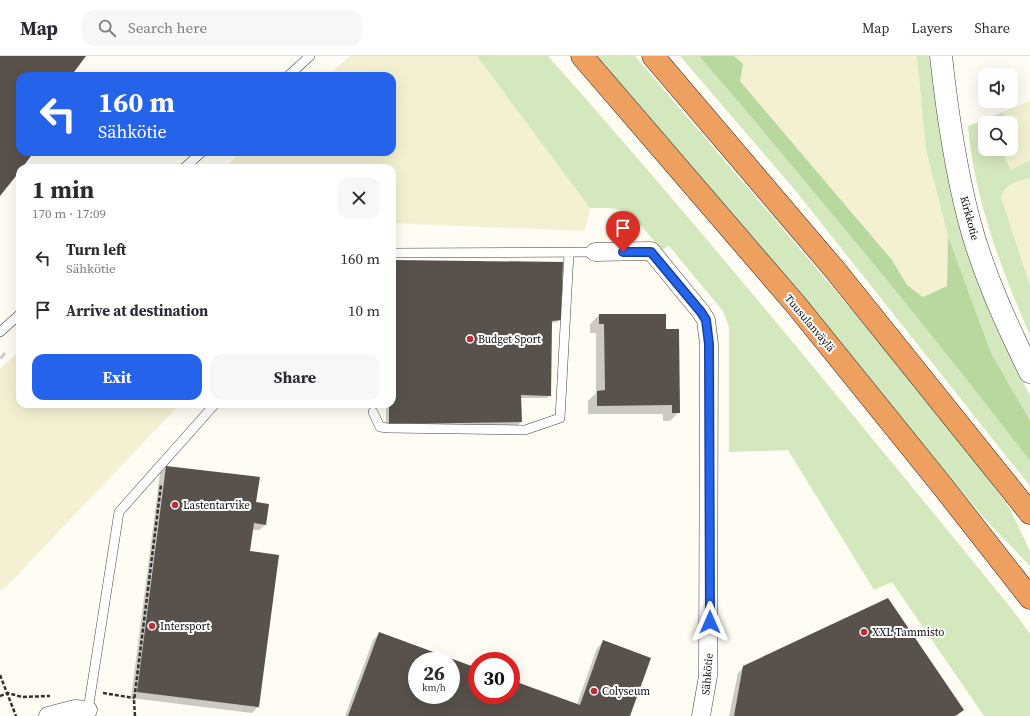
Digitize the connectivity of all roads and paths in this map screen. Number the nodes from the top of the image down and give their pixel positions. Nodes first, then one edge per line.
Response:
1 (310, 56) edge
2 (653, 56) edge
3 (659, 56) edge
4 (941, 56) edge
5 (578, 59) edge
6 (292, 72) edge
7 (682, 91) junction
8 (198, 156) edge
9 (188, 164) edge
10 (595, 252) joint
11 (396, 253) edge
12 (569, 253) junction
13 (16, 318) edge
14 (0, 332) edge
15 (1030, 372) edge
16 (211, 408) edge
17 (373, 412) dead end
18 (155, 470) junction
19 (1030, 512) edge
20 (1030, 598) edge
21 (0, 675) edge
22 (8, 694) junction
23 (0, 696) edge
24 (88, 710) joint
25 (16, 716) edge
26 (48, 716) edge
27 (136, 716) edge
28 (701, 716) edge

1 - 6 lane
2 - 7 highway
3 - 7 lane
4 - 15 street, Kirkkotie
5 - 20 highway, Tuusulanväylä
7 - 19 highway
8 - 9 lane
10 - 12 lane
10 - 28 street, Sähkötie
11 - 12 lane
12 - 17 lane
13 - 14 lane
16 - 18 lane
18 - 24 lane
18 - 27 path
21 - 22 path
22 - 23 path
22 - 25 path
24 - 26 street

